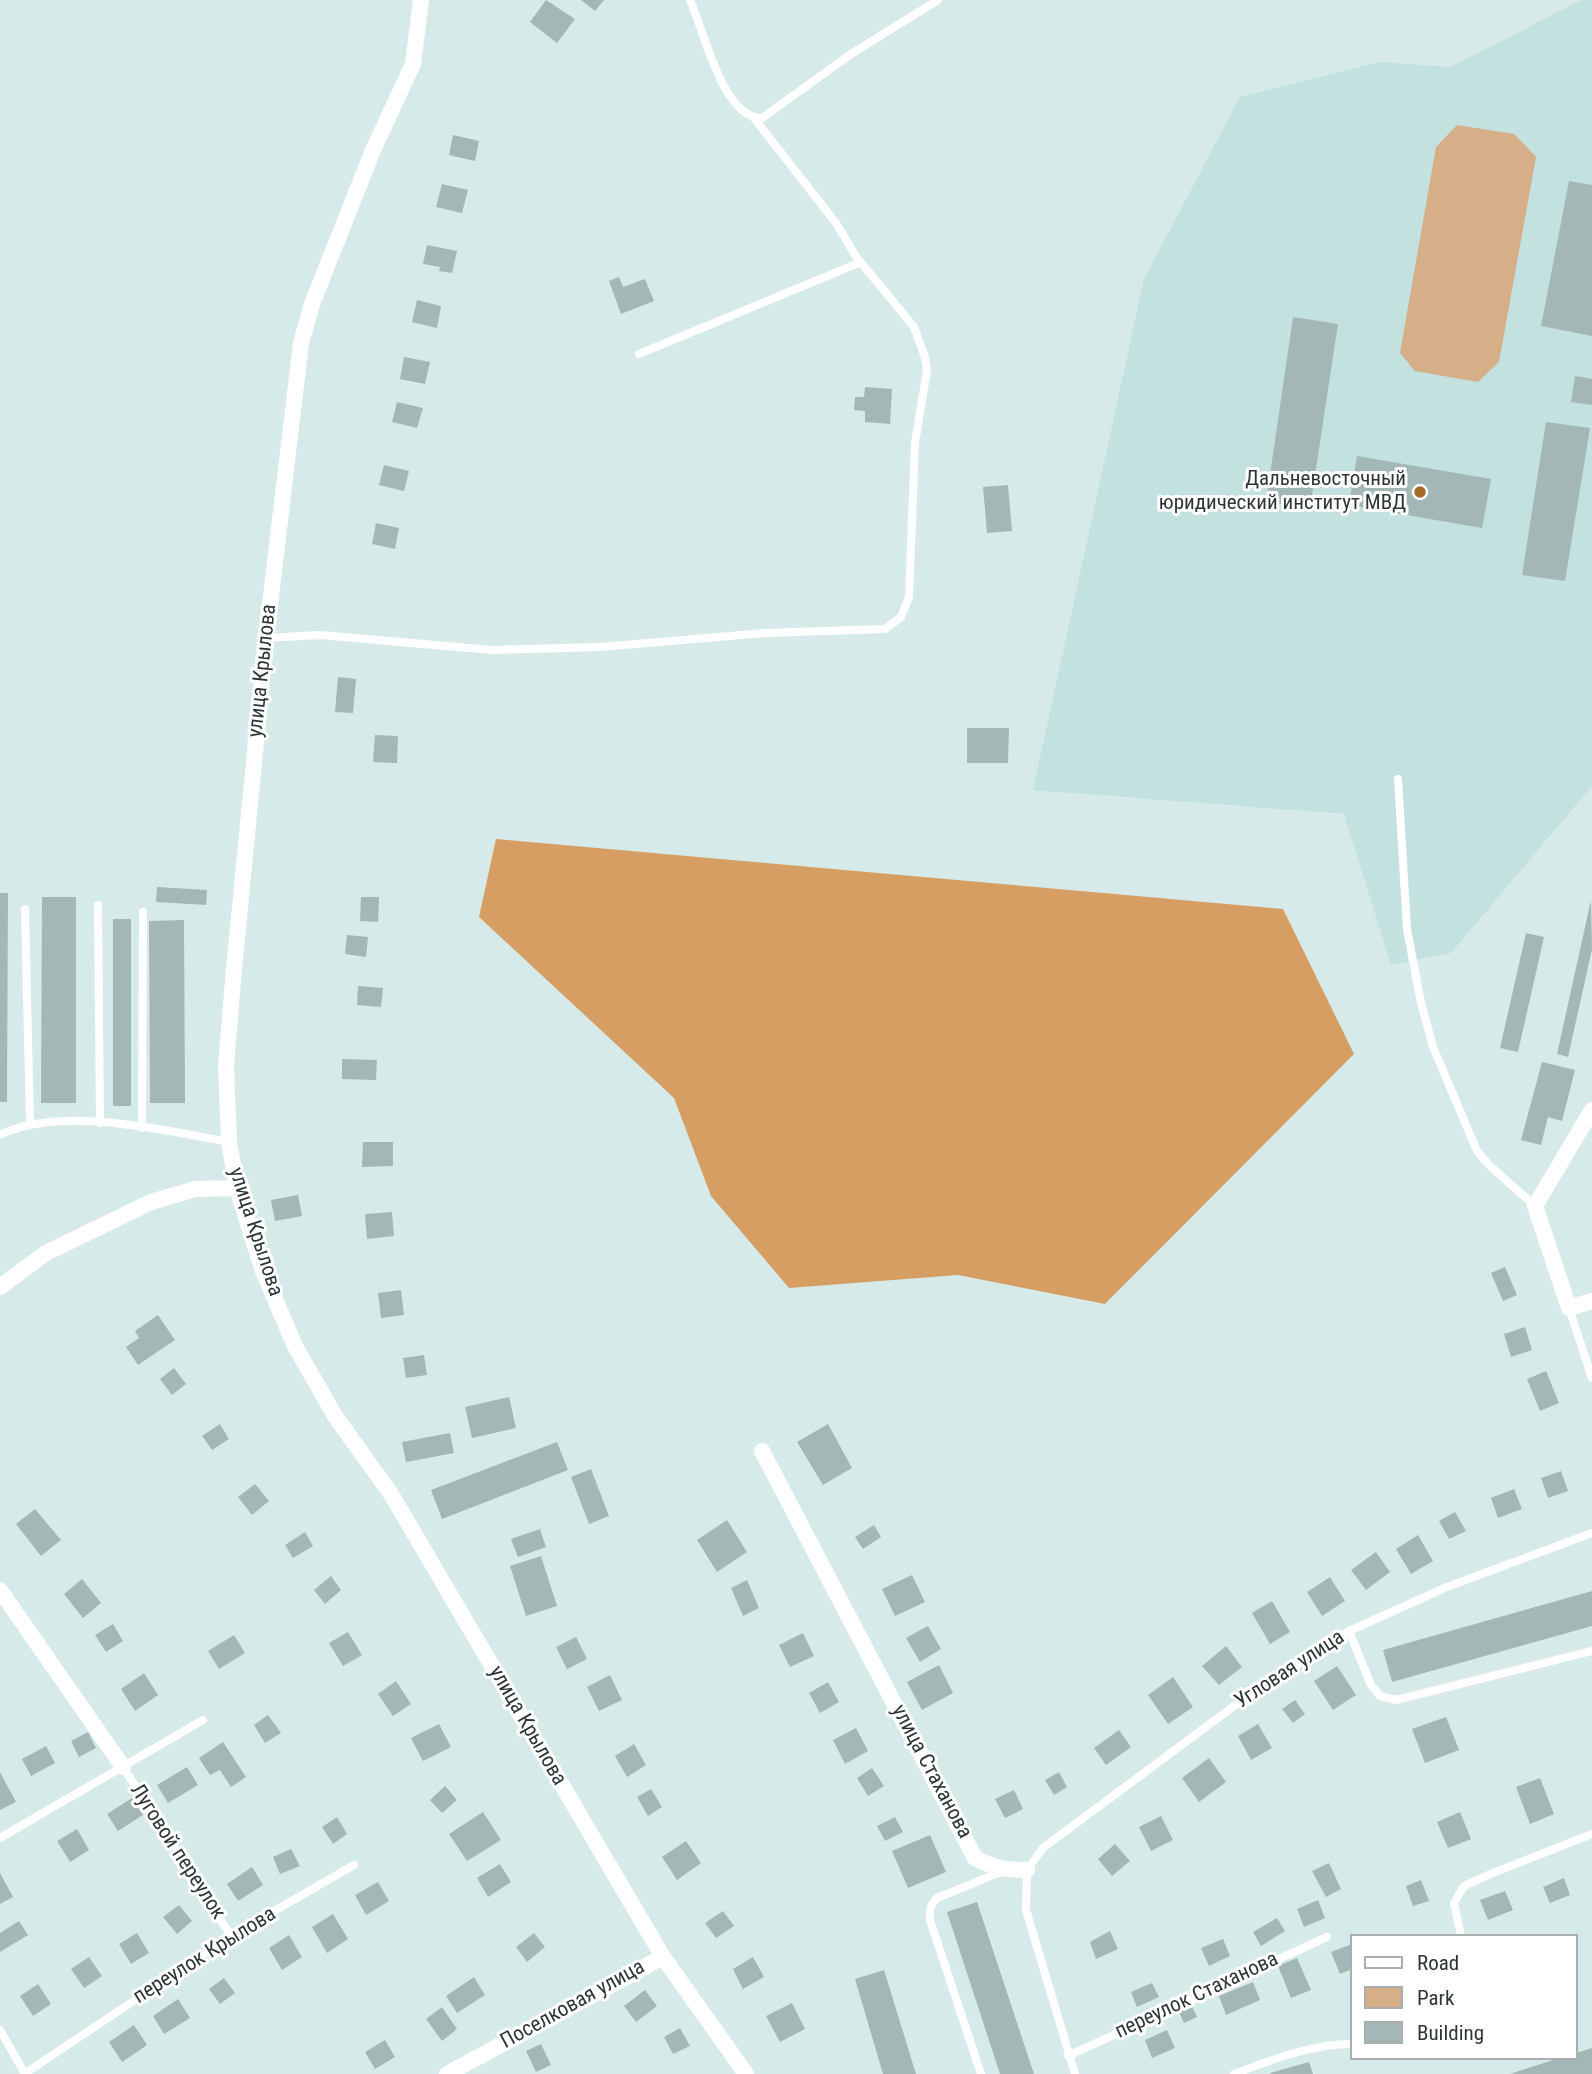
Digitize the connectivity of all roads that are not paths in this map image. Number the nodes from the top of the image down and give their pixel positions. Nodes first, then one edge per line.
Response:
1 (421, 0) edge
2 (690, 0) edge
3 (938, 0) edge
4 (754, 118) junction
5 (861, 262) junction
6 (639, 354) dead end
7 (266, 638) junction
8 (1398, 779) dead end
9 (98, 905) dead end
10 (25, 909) dead end
11 (143, 912) dead end
12 (1592, 1110) edge
13 (100, 1122) junction
14 (30, 1124) junction
15 (142, 1128) junction
16 (0, 1135) edge
17 (229, 1142) junction
18 (237, 1188) junction
19 (1535, 1206) junction
20 (0, 1287) edge
21 (1592, 1301) edge
22 (1569, 1308) junction
23 (1592, 1378) edge
24 (762, 1451) dead end
25 (1592, 1533) edge
26 (0, 1590) edge
27 (1349, 1631) junction
28 (1592, 1651) edge
29 (202, 1720) dead end
30 (123, 1768) junction
31 (1592, 1834) edge
32 (0, 1838) edge
33 (354, 1865) dead end
34 (1005, 1870) junction
35 (1027, 1870) junction
36 (1461, 1934) edge
37 (231, 1936) junction
38 (1327, 1937) dead end
39 (663, 1957) junction
40 (0, 2030) edge
41 (1350, 2044) edge
42 (1068, 2056) junction
43 (24, 2074) edge
44 (447, 2074) edge
45 (746, 2074) edge
46 (981, 2074) edge
47 (1075, 2074) edge
48 (1234, 2074) edge

1 - 7 street, улица Крылова
2 - 4 lane
3 - 4 lane
4 - 5 lane
5 - 6 lane
5 - 7 lane
7 - 17 street, улица Крылова
8 - 19 lane
9 - 13 lane
10 - 14 lane
11 - 15 lane
12 - 19 street
13 - 14 lane
13 - 15 lane
14 - 16 lane
15 - 17 lane
17 - 18 street, улица Крылова
18 - 20 street
18 - 39 street, улица Крылова
19 - 22 street
21 - 22 street
22 - 23 lane
24 - 34 street, улица Стаханова
25 - 27 lane, Угловая улица
26 - 30 street, Луговой переулок
27 - 28 lane
27 - 35 lane, Угловая улица
29 - 30 lane, Луговой переулок
30 - 32 lane, Луговой переулок
30 - 37 lane, Луговой переулок
31 - 36 lane
33 - 37 lane, переулок Крылова
34 - 35 street, улица Стаханова
34 - 46 lane
35 - 42 lane
37 - 43 lane, переулок Крылова
38 - 42 lane, переулок Стаханова
39 - 44 street, Поселковая улица
39 - 45 street, улица Крылова
40 - 43 lane
41 - 48 lane
42 - 47 lane

